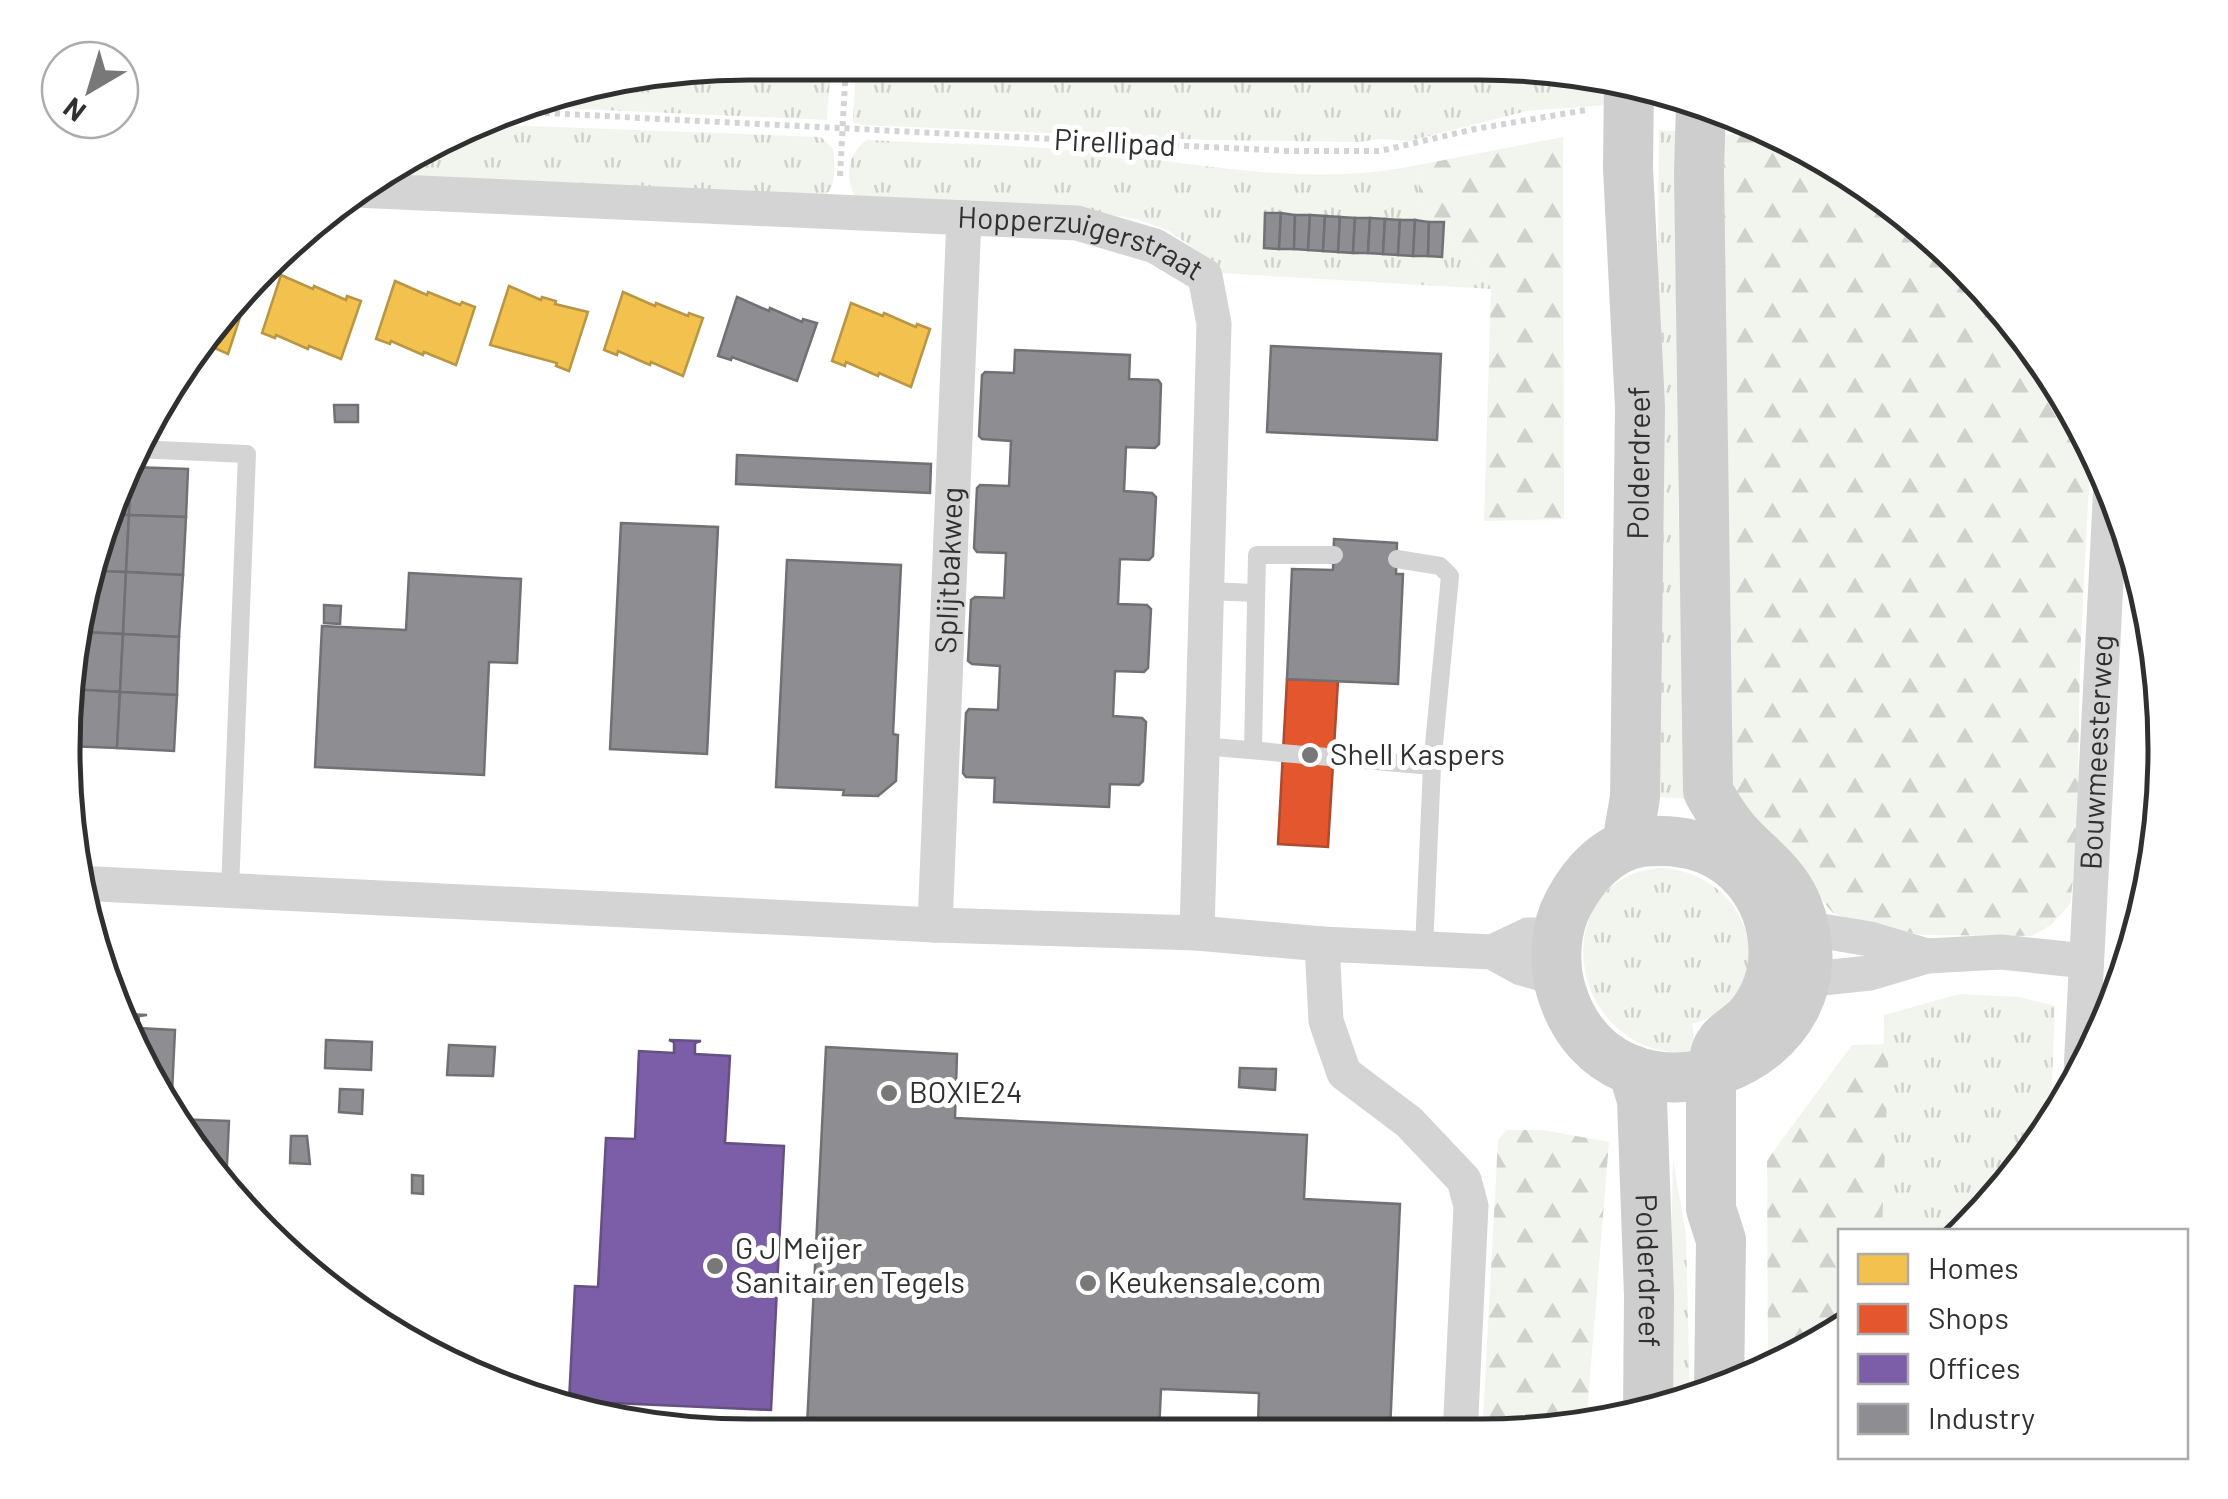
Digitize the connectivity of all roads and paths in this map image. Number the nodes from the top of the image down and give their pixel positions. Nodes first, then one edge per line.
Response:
1 (845, 80) edge
2 (1611, 96) edge
3 (543, 113) edge
4 (1700, 118) edge
5 (843, 130) junction
6 (381, 191) edge
7 (838, 212) junction
8 (964, 218) junction
9 (151, 450) edge
10 (2109, 525) edge
11 (1334, 555) dead end
12 (1397, 559) dead end
13 (1206, 591) junction
14 (1256, 593) junction
15 (1202, 746) junction
16 (1252, 750) junction
17 (1432, 766) junction
18 (1627, 844) junction
19 (94, 885) edge
20 (230, 890) junction
21 (935, 925) junction
22 (1788, 927) junction
23 (1197, 933) junction
24 (1322, 944) junction
25 (1424, 948) junction
26 (1557, 956) junction
27 (1927, 956) junction
28 (2086, 961) junction
29 (1803, 980) junction
30 (2083, 1038) edge
31 (1633, 1070) junction
32 (1722, 1070) junction
33 (1720, 1373) edge
34 (1648, 1397) edge
35 (1461, 1419) edge

1 - 5 path
2 - 5 path, Pirellipad
2 - 18 main road, Polderdreef, bridge
3 - 5 path, Pirellipad
4 - 22 main road, bridge
5 - 7 path
6 - 7 street, Hopperzuigerstraat
7 - 8 street, Hopperzuigerstraat
8 - 13 street, Hopperzuigerstraat
8 - 21 street, Splijtbakweg
9 - 20 lane
10 - 28 street, Bouwmeesterweg
11 - 14 lane
12 - 17 lane
13 - 14 lane
13 - 15 street, Hopperzuigerstraat
14 - 16 lane
15 - 16 lane
15 - 23 street, Hopperzuigerstraat
16 - 17 lane
17 - 25 lane
18 - 22 main road
18 - 26 main road
19 - 20 street
20 - 21 street
21 - 23 street
22 - 27 street
22 - 29 main road
22 - 32 main road
23 - 24 street
24 - 25 street
24 - 35 street
25 - 26 street
26 - 31 main road
27 - 28 street
27 - 29 street
28 - 30 street, Bouwmeesterweg
29 - 32 main road
31 - 32 main road
31 - 34 main road, Polderdreef
32 - 33 main road

